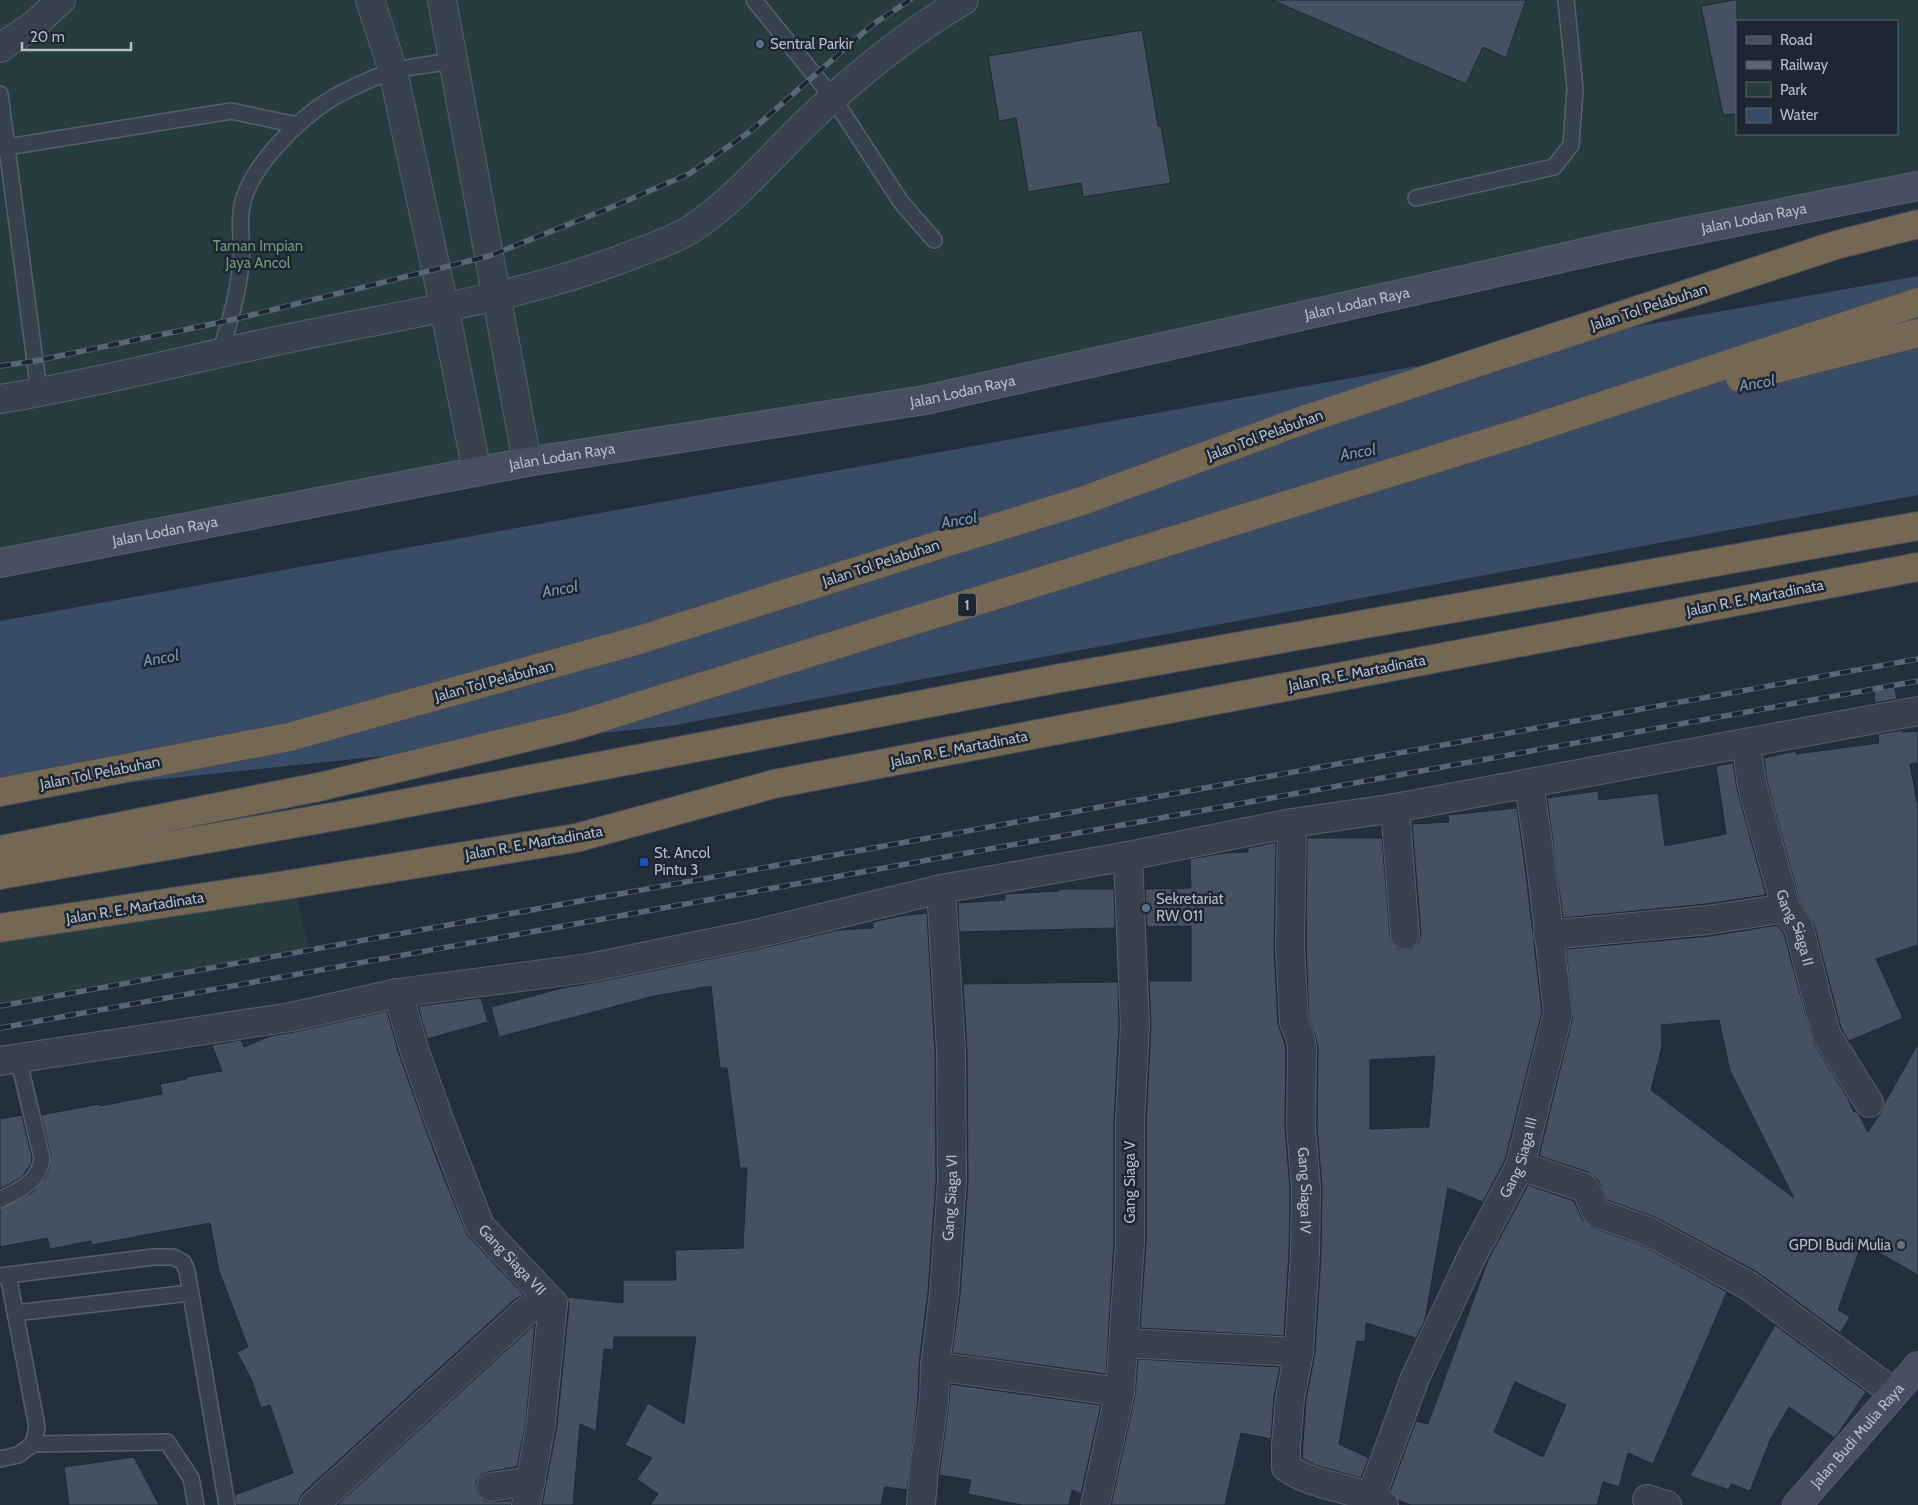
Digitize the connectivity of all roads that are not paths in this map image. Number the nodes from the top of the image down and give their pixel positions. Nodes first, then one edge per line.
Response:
1 (61, 0) edge
2 (370, 0) edge
3 (442, 0) edge
4 (754, 0) edge
5 (964, 0) edge
6 (1566, 0) edge
7 (0, 48) edge
8 (453, 61) junction
9 (393, 71) junction
10 (0, 94) edge
11 (833, 98) junction
12 (297, 125) junction
13 (3, 147) edge
14 (1918, 186) edge
15 (1416, 198) dead end
16 (1918, 224) edge
17 (934, 240) dead end
18 (498, 296) junction
19 (1918, 302) edge
20 (444, 306) junction
21 (1918, 333) edge
22 (220, 352) junction
23 (39, 392) junction
24 (0, 399) edge
25 (1525, 431) junction
26 (527, 462) junction
27 (477, 472) junction
28 (1918, 526) edge
29 (0, 563) edge
30 (1918, 567) edge
31 (1918, 711) edge
32 (1746, 743) junction
33 (1529, 783) junction
34 (0, 792) edge
35 (1395, 808) junction
36 (1292, 823) junction
37 (0, 850) edge
38 (1128, 856) junction
39 (0, 875) edge
40 (941, 889) junction
41 (1786, 908) junction
42 (0, 928) edge
43 (1405, 935) dead end
44 (1548, 935) junction
45 (398, 994) junction
46 (9, 1059) edge
47 (1869, 1102) dead end
48 (1520, 1166) junction
49 (0, 1200) edge
50 (4, 1276) edge
51 (190, 1293) junction
52 (553, 1303) junction
53 (15, 1313) junction
54 (1124, 1343) junction
55 (1299, 1352) junction
56 (935, 1366) junction
57 (1918, 1366) edge
58 (1120, 1392) junction
59 (1894, 1393) junction
60 (33, 1444) junction
61 (0, 1459) edge
62 (491, 1487) dead end
63 (528, 1493) edge
64 (1373, 1502) edge
65 (196, 1505) edge
66 (227, 1505) edge
67 (314, 1505) edge
68 (921, 1505) edge
69 (1094, 1505) edge
70 (1797, 1505) edge

1 - 7 street
2 - 9 street
3 - 8 street
4 - 11 lane
5 - 11 street
6 - 15 lane
8 - 9 lane
8 - 18 street
9 - 12 lane
9 - 20 street
10 - 13 lane
11 - 17 lane
11 - 18 street
12 - 13 lane
12 - 22 lane
13 - 23 lane
14 - 26 main road, Jalan Lodan Raya
16 - 34 highway, Jalan Tol Pelabuhan
18 - 20 street
18 - 26 street
19 - 25 highway, 1
20 - 22 street
20 - 27 street
21 - 25 highway
22 - 23 street
23 - 24 street
25 - 37 highway, 1
26 - 27 main road, Jalan Lodan Raya
27 - 29 main road, Jalan Lodan Raya
28 - 39 highway
30 - 42 highway, Jalan R. E. Martadinata
31 - 32 street
32 - 33 street
32 - 41 street, Gang Siaga II
33 - 35 street
33 - 44 street, Gang Siaga III
35 - 36 street
35 - 43 street
36 - 38 street
36 - 55 street, Gang Siaga IV
38 - 40 street
38 - 54 street, Gang Siaga V
40 - 45 street
40 - 56 street, Gang Siaga VI
41 - 44 street
41 - 47 street, Gang Siaga II
44 - 48 street, Gang Siaga III
45 - 46 street
45 - 52 street, Gang Siaga VII
46 - 49 lane
48 - 59 street
48 - 64 street, Gang Siaga III
50 - 51 lane
50 - 53 lane
51 - 53 lane
51 - 66 lane
52 - 63 street, Gang Siaga VII
52 - 67 street
53 - 60 lane
54 - 55 street
54 - 58 street, Gang Siaga V
55 - 64 street, Gang Siaga IV
56 - 58 street
56 - 68 street, Gang Siaga VI
57 - 59 main road, Jalan Budi Mulia Raya
58 - 69 street, Gang Siaga V
59 - 70 main road, Jalan Budi Mulia Raya
60 - 61 lane
60 - 65 lane
62 - 63 street

